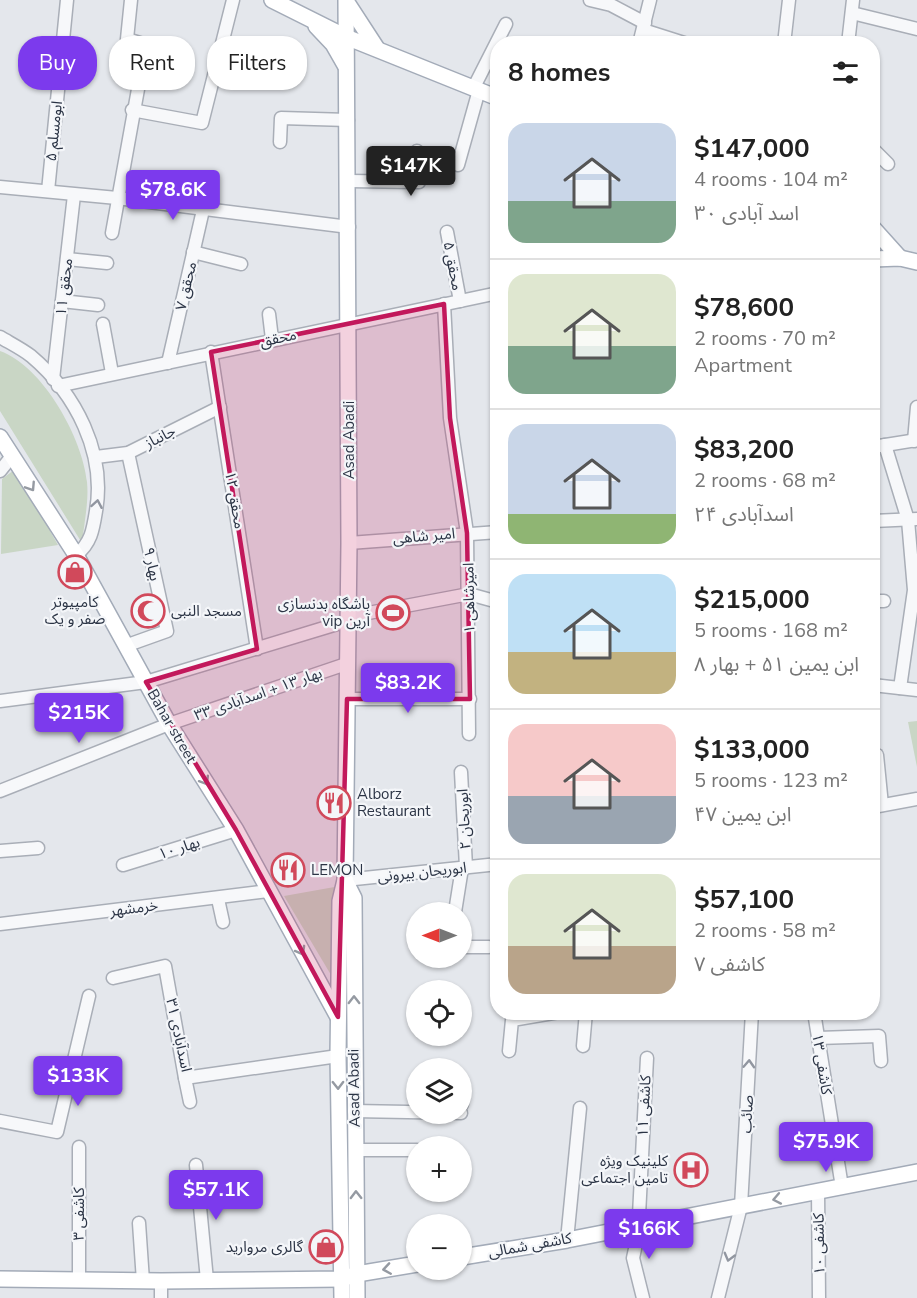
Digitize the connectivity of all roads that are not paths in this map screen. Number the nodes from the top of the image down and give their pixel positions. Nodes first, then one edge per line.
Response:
1 (68, 0) edge
2 (131, 0) edge
3 (233, 0) edge
4 (272, 0) edge
5 (590, 0) edge
6 (650, 0) edge
7 (789, 0) edge
8 (853, 0) edge
9 (346, 1) edge
10 (852, 13) junction
11 (308, 18) junction
12 (506, 24) dead end
13 (644, 26) junction
14 (917, 29) edge
15 (501, 36) edge
16 (641, 36) edge
17 (668, 36) edge
18 (785, 36) edge
19 (849, 36) edge
20 (346, 37) junction
21 (378, 49) junction
22 (490, 59) edge
23 (347, 69) junction
24 (477, 88) junction
25 (490, 94) edge
26 (132, 110) junction
27 (348, 120) junction
28 (280, 142) dead end
29 (417, 151) dead end
30 (880, 156) edge
31 (888, 164) dead end
32 (458, 165) dead end
33 (349, 181) junction
34 (0, 187) edge
35 (48, 191) junction
36 (74, 195) junction
37 (117, 198) junction
38 (203, 210) junction
39 (349, 227) junction
40 (447, 232) dead end
41 (112, 233) dead end
42 (880, 236) edge
43 (193, 252) junction
44 (900, 258) junction
45 (880, 259) edge
46 (67, 260) junction
47 (917, 262) edge
48 (107, 263) dead end
49 (241, 264) dead end
50 (490, 295) edge
51 (62, 301) junction
52 (460, 301) junction
53 (444, 304) junction
54 (98, 305) dead end
55 (269, 314) dead end
56 (348, 323) junction
57 (103, 324) dead end
58 (0, 337) edge
59 (272, 339) junction
60 (211, 352) junction
61 (168, 363) junction
62 (112, 374) junction
63 (56, 383) junction
64 (917, 406) edge
65 (220, 407) junction
66 (0, 437) edge
67 (915, 440) edge
68 (880, 446) edge
69 (880, 448) edge
70 (128, 453) junction
71 (12, 456) junction
72 (96, 457) junction
73 (0, 471) edge
74 (913, 519) edge
75 (880, 521) edge
76 (467, 532) junction
77 (490, 532) edge
78 (350, 543) junction
79 (76, 555) junction
80 (469, 594) junction
81 (490, 600) edge
82 (347, 619) junction
83 (125, 646) junction
84 (257, 649) junction
85 (346, 664) junction
86 (146, 682) junction
87 (880, 686) edge
88 (900, 688) junction
89 (917, 690) edge
90 (347, 699) junction
91 (470, 699) junction
92 (0, 701) edge
93 (169, 724) junction
94 (469, 734) dead end
95 (461, 772) dead end
96 (0, 791) edge
97 (917, 800) edge
98 (880, 806) edge
99 (236, 830) junction
100 (38, 848) dead end
101 (0, 851) edge
102 (123, 865) dead end
103 (490, 865) edge
104 (464, 867) junction
105 (345, 880) junction
106 (268, 891) junction
107 (218, 899) junction
108 (457, 902) edge
109 (223, 922) dead end
110 (0, 924) edge
111 (472, 947) edge
112 (489, 947) dead end
113 (113, 978) dead end
114 (89, 996) dead end
115 (338, 1017) junction
116 (512, 1020) edge
117 (585, 1020) edge
118 (752, 1020) edge
119 (815, 1020) edge
120 (818, 1038) junction
121 (583, 1046) dead end
122 (509, 1051) dead end
123 (338, 1056) junction
124 (646, 1058) dead end
125 (881, 1061) dead end
126 (185, 1078) junction
127 (190, 1102) dead end
128 (580, 1108) dead end
129 (354, 1111) junction
130 (406, 1112) edge
131 (0, 1120) edge
132 (79, 1147) dead end
133 (356, 1150) junction
134 (406, 1150) edge
135 (196, 1165) dead end
136 (917, 1172) edge
137 (842, 1187) junction
138 (818, 1191) junction
139 (741, 1211) junction
140 (139, 1223) dead end
141 (637, 1226) junction
142 (567, 1240) junction
143 (472, 1255) edge
144 (406, 1266) edge
145 (357, 1274) junction
146 (0, 1279) edge
147 (342, 1279) junction
148 (207, 1280) junction
149 (80, 1281) junction
150 (143, 1281) junction
151 (161, 1281) junction
152 (161, 1298) edge
153 (342, 1298) edge
154 (357, 1298) edge
155 (643, 1298) edge
156 (718, 1298) edge
157 (819, 1298) edge

1 - 35 street, ابومسلم ۵
2 - 26 street
3 - 26 street
4 - 11 main road
5 - 13 street
6 - 13 street
7 - 18 street
8 - 10 street
9 - 20 main road, Asad Abadi
9 - 21 main road
10 - 14 street
10 - 19 street
11 - 20 main road
11 - 23 main road
12 - 15 street
13 - 16 street
13 - 17 street
20 - 21 main road
20 - 23 main road, Asad Abadi
21 - 24 main road
22 - 24 street
23 - 27 main road, Asad Abadi
24 - 25 main road
24 - 32 street
26 - 37 street
27 - 28 street
27 - 33 main road, Asad Abadi
29 - 33 street
30 - 31 street
33 - 39 main road, Asad Abadi
34 - 35 street
35 - 36 street
36 - 37 street
36 - 46 street, محقق ۱۱
37 - 38 street
37 - 41 street
38 - 39 street
38 - 43 street, محقق ۷
39 - 56 main road, Asad Abadi
40 - 52 street, محقق ۵
42 - 44 main road
43 - 49 street
43 - 61 street, محقق ۷
44 - 45 main road
44 - 47 main road
46 - 48 street
46 - 51 street, محقق ۱۱
50 - 52 street, محقق
51 - 54 street
51 - 63 street, محقق ۱۱
52 - 53 street, محقق
53 - 56 street, محقق
53 - 76 street, امیرشاهی ۱
55 - 59 street
56 - 59 street, محقق
56 - 78 main road, Asad Abadi
57 - 62 street
58 - 63 street
59 - 60 street, محقق
60 - 61 street, محقق
60 - 65 street, محقق ۱۲
61 - 62 street, محقق
62 - 63 street, محقق
63 - 72 street
64 - 67 street
65 - 70 street, جانباز
65 - 84 street, محقق ۱۲
66 - 71 main road, Bahar street
67 - 68 street
69 - 74 street
70 - 72 street, جانباز
70 - 83 street, بهار ۹
71 - 73 street
71 -> 79 main road, Bahar street
79 -> 72 street
74 - 75 street
74 - 88 street
76 - 77 street, امیر شاهی
76 - 78 street, امیر شاهی
76 - 80 street, امیرشاهی ۱
78 - 82 main road, Asad Abadi
79 - 83 main road, Bahar street
80 - 81 street
80 - 82 street
80 - 91 street, امیرشاهی ۱
82 - 84 street
82 - 85 main road, Asad Abadi
83 - 86 main road, Bahar street
84 - 86 street
85 - 90 main road, Asad Abadi
85 - 93 street, بهار ۱۳ + اسدآبادی ۳۳
86 - 92 street
86 - 93 main road, Bahar street
87 - 88 street
88 - 89 street
90 - 91 street
90 - 105 main road, Asad Abadi
91 - 94 street, امیرشاهی ۱
93 - 96 street, بهار ۱۳ + اسدآبادی ۳۳
93 -> 99 main road, Bahar street
95 - 104 street, ابوریحان ۲
97 - 98 street
99 - 102 street, بهار ۱۰
99 - 106 main road, Bahar street
100 - 101 street
103 - 104 street, ابوریحان بیرونی
104 - 105 street, ابوریحان بیرونی
104 - 108 street, ابوریحان ۲
105 - 115 main road, Asad Abadi
129 -> 105 main road, Asad Abadi
106 - 107 street, خرمشهر
106 -> 115 main road, Bahar street
107 - 109 street
107 - 110 street, خرمشهر
111 - 112 street
113 - 126 street, اسدآبادی ۳۱
114 - 131 street
115 - 123 main road, Asad Abadi
116 - 122 street
117 - 121 street
139 -> 118 street, صائب
119 - 120 street, کاشفی ۱۳
120 - 125 street
120 - 137 street, کاشفی ۱۳
123 - 126 street, اسدآبادی ۳۱
123 -> 147 main road, Asad Abadi
124 - 141 street, کاشفی ۱۱
126 - 127 street
128 - 142 street
129 - 130 street
129 - 133 main road, Asad Abadi
132 - 149 street, کاشفی ۳
133 - 134 street
145 -> 133 main road, Asad Abadi
135 - 148 street
136 - 137 main road, کاشفی شمالی
137 - 138 main road, کاشفی شمالی
138 -> 139 main road, کاشفی شمالی
138 - 157 street, کاشفی ۱۰
139 - 141 main road, کاشفی شمالی
139 -> 156 street, صائب
140 - 150 street
141 - 142 main road, کاشفی شمالی
141 - 155 street, کاشفی ۱۱
142 - 143 main road, کاشفی شمالی
144 -> 145 main road
145 - 147 main road
145 - 154 main road, Asad Abadi
146 - 149 main road
147 - 148 main road
147 - 153 main road, Asad Abadi
148 - 151 main road
149 - 150 main road
150 - 151 main road
151 - 152 street

